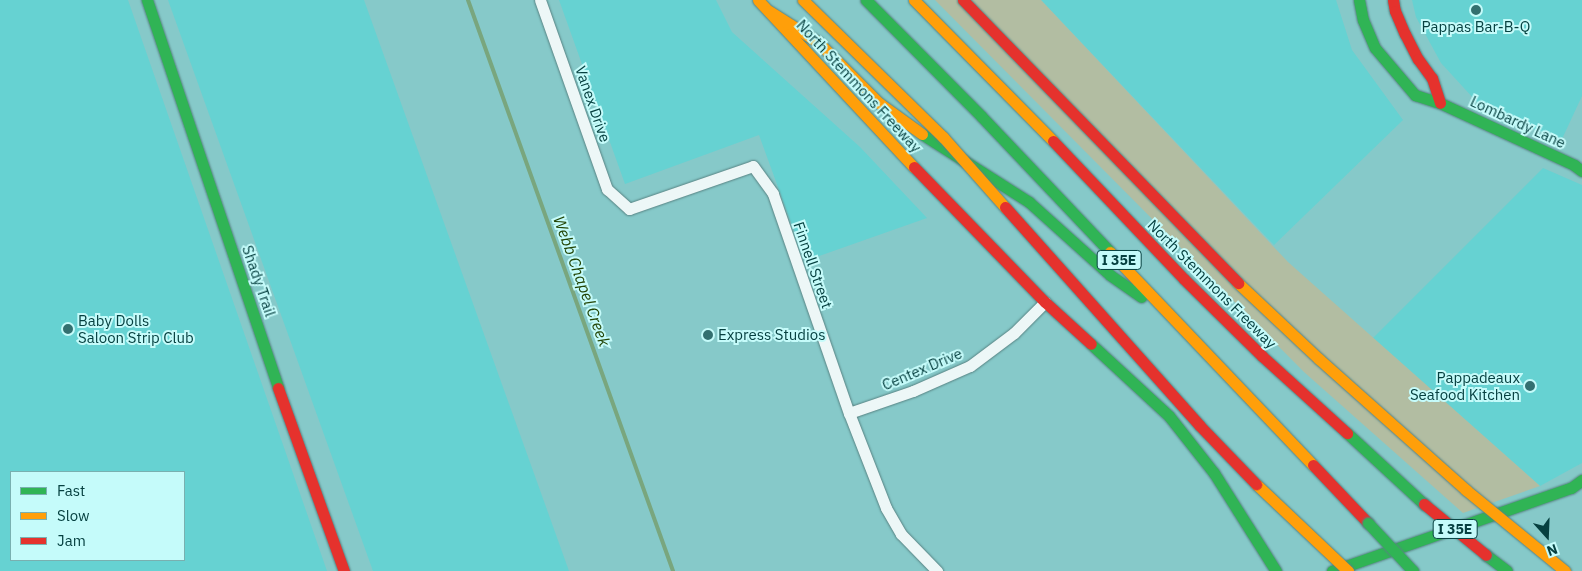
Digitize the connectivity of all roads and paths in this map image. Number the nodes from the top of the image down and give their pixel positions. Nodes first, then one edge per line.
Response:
1 (147, 0) edge
2 (540, 0) edge
3 (758, 0) edge
4 (803, 0) edge
5 (866, 0) edge
6 (914, 0) edge
7 (963, 0) edge
8 (1358, 0) edge
9 (1393, 0) edge
10 (769, 11) junction
11 (1440, 103) junction
12 (1582, 171) edge
13 (630, 209) joint
14 (1045, 302) junction
15 (1182, 326) junction
16 (849, 413) junction
17 (1582, 480) edge
18 (1261, 549) junction
19 (344, 571) edge
20 (937, 571) edge
21 (1263, 571) edge
22 (1276, 571) edge
23 (1332, 571) edge
24 (1348, 571) edge
25 (1413, 571) edge
26 (1507, 571) edge
27 (1564, 571) edge

1 - 19 main road, Shady Trail
2 - 13 street, Vanex Drive
3 - 10 main road, North Stemmons Freeway
4 - 24 main road, bridge
5 - 15 main road, I 35E
6 - 26 main road, North Stemmons Freeway / I 35E, bridge
7 - 27 main road, bridge
8 - 11 main road, Lombardy Lane
9 - 11 main road
10 - 14 main road, North Stemmons Freeway
10 - 15 main road
11 - 12 main road, Lombardy Lane
13 - 16 street, Finnell Street
14 - 16 street, Centex Drive
14 - 18 main road, North Stemmons Freeway
15 - 25 main road, I 35E, bridge
16 - 20 street, Finnell Street
17 - 23 main road
18 - 21 main road
18 - 22 main road, North Stemmons Freeway

